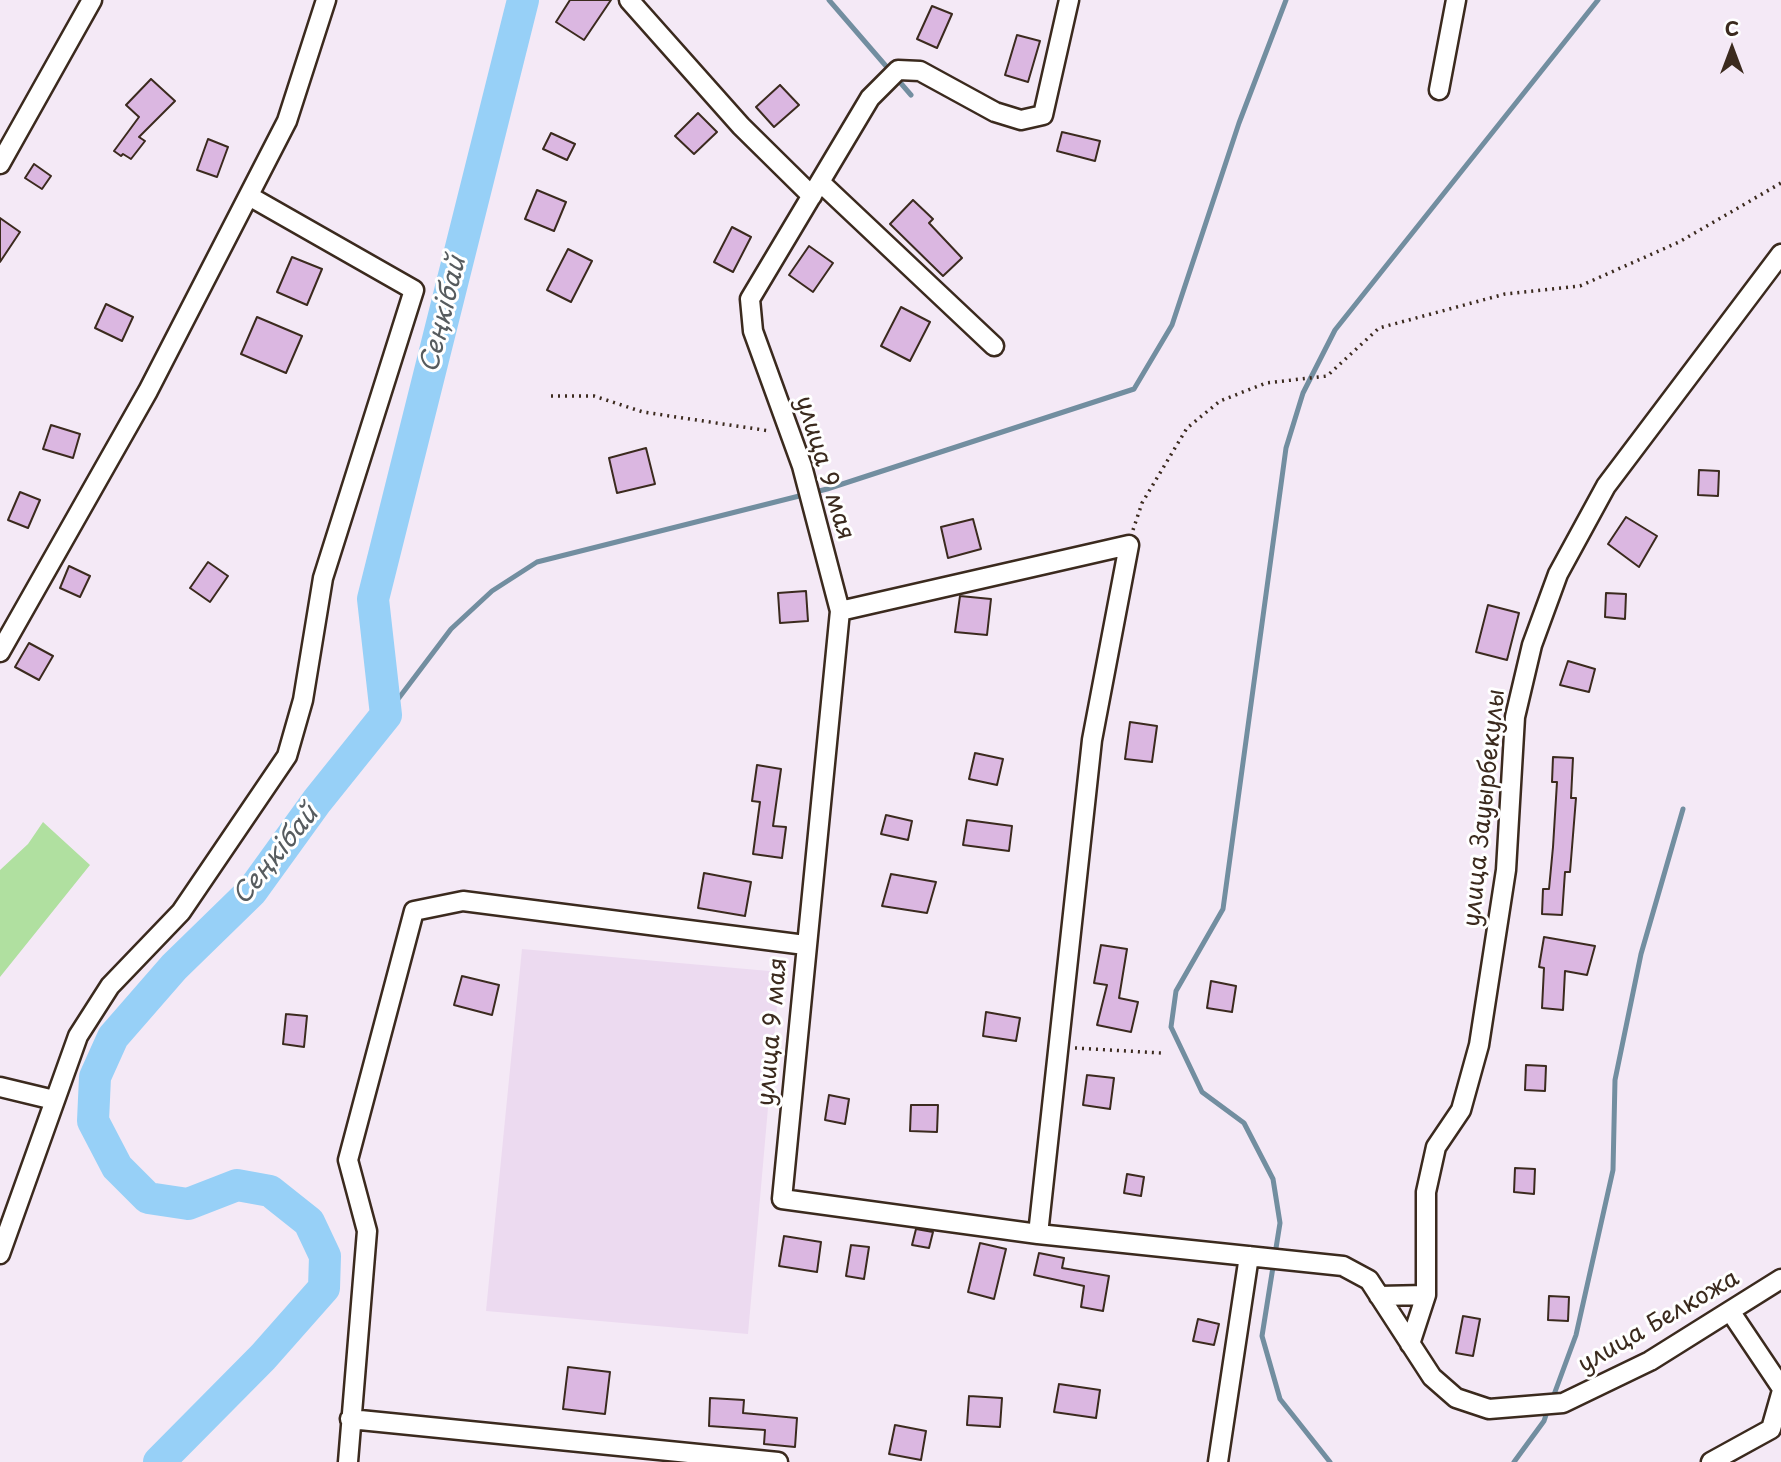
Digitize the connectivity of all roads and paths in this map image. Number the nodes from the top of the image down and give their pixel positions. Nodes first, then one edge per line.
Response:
1 (92, 0) edge
2 (326, 0) edge
3 (629, 0) edge
4 (1069, 0) edge
5 (1456, 0) edge
6 (1439, 90) dead end
7 (0, 164) edge
8 (1781, 183) edge
9 (816, 189) junction
10 (249, 196) junction
11 (1781, 254) edge
12 (994, 346) dead end
13 (551, 396) dead end
14 (790, 433) junction
15 (1129, 545) junction
16 (840, 611) junction
17 (0, 652) edge
18 (806, 945) junction
19 (1058, 1047) junction
20 (1161, 1053) dead end
21 (0, 1087) edge
22 (54, 1100) junction
23 (782, 1199) joint
24 (1038, 1234) junction
25 (0, 1254) edge
26 (1249, 1256) junction
27 (1781, 1279) edge
28 (1426, 1295) junction
29 (1379, 1296) junction
30 (1730, 1311) junction
31 (1410, 1344) junction
32 (1781, 1387) edge
33 (1781, 1394) edge
34 (350, 1419) junction
35 (348, 1462) edge
36 (779, 1462) edge
37 (1218, 1462) edge
38 (1711, 1462) edge

1 - 7 street
2 - 10 street
3 - 9 street
4 - 9 street, улица 9 мая
5 - 6 street
8 - 15 path
9 - 12 street
9 - 14 street, улица 9 мая
10 - 17 street
10 - 22 street
11 - 28 street, улица Зауырбекулы
13 - 14 path
14 - 16 street, улица 9 мая
15 - 16 street
15 - 19 street
16 - 18 street, улица 9 мая
18 - 23 street, улица 9 мая
18 - 34 street
19 - 20 path
19 - 24 street
21 - 22 street
22 - 25 street
23 - 24 street, улица Белкожа
24 - 26 street, улица Белкожа
26 - 29 street, улица Белкожа
26 - 37 street
27 - 30 street, улица Белкожа
28 - 29 street
28 - 31 street, улица Зауырбекулы
29 - 31 street, улица Белкожа
30 - 31 street, улица Белкожа
30 - 32 street
33 - 38 street
34 - 35 street
34 - 36 street

